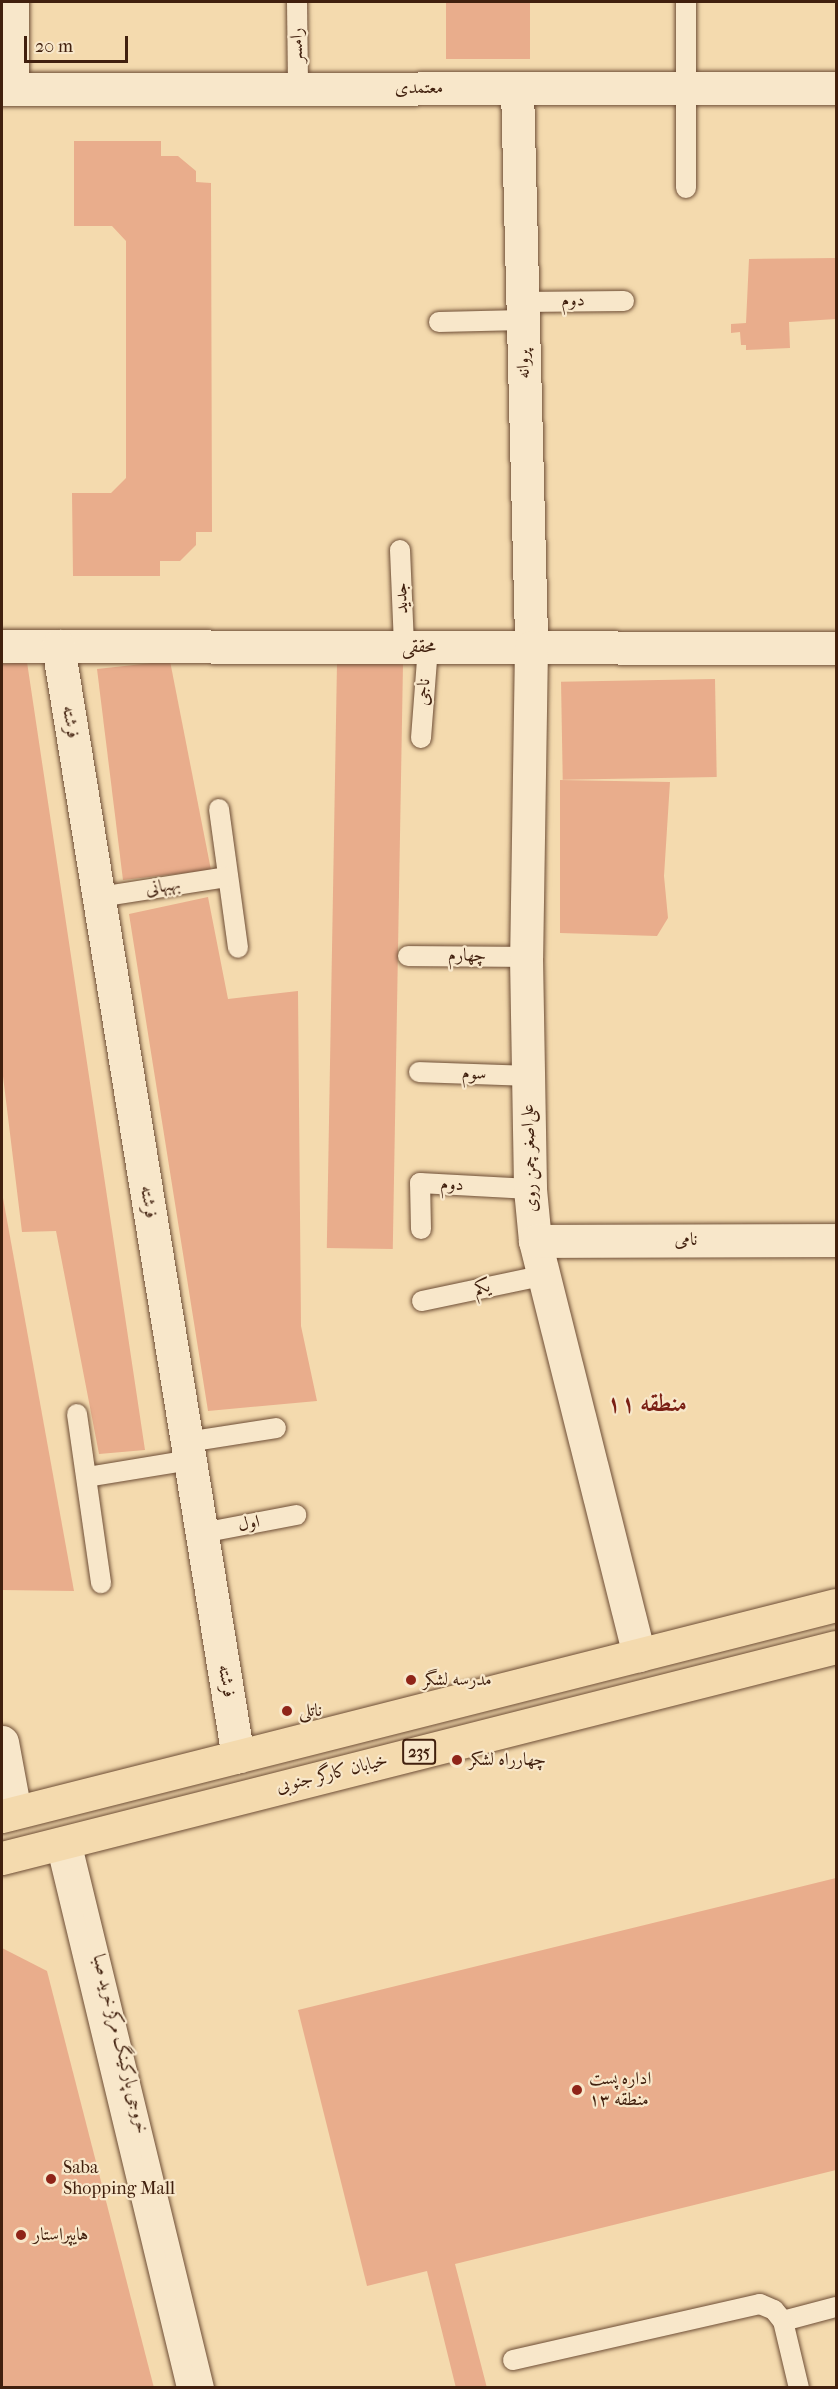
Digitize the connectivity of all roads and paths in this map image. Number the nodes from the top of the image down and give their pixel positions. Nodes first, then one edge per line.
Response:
1 (12, 2) edge
2 (297, 2) edge
3 (686, 2) edge
4 (297, 88) junction
5 (517, 88) junction
6 (686, 88) junction
7 (837, 88) edge
8 (7, 89) edge
9 (686, 188) dead end
10 (624, 301) dead end
11 (522, 311) junction
12 (439, 322) dead end
13 (400, 550) dead end
14 (531, 643) junction
15 (2, 646) edge
16 (58, 646) junction
17 (416, 647) junction
18 (837, 648) edge
19 (421, 738) dead end
20 (219, 809) dead end
21 (227, 877) junction
22 (99, 897) junction
23 (238, 948) dead end
24 (408, 956) dead end
25 (526, 957) junction
26 (419, 1072) dead end
27 (528, 1076) junction
28 (530, 1189) junction
29 (421, 1229) dead end
30 (535, 1240) junction
31 (837, 1240) edge
32 (541, 1276) junction
33 (422, 1301) dead end
34 (77, 1414) dead end
35 (276, 1428) dead end
36 (188, 1451) junction
37 (87, 1477) junction
38 (296, 1515) dead end
39 (202, 1533) junction
40 (100, 1583) dead end
41 (837, 1605) edge
42 (837, 1647) edge
43 (639, 1655) junction
44 (2, 1742) edge
45 (238, 1757) junction
46 (8, 1814) edge
47 (63, 1843) junction
48 (2, 1858) edge
49 (837, 2307) edge
50 (783, 2321) junction
51 (513, 2360) dead end
52 (187, 2388) edge
53 (204, 2388) edge
54 (800, 2388) edge

1 - 8 street
2 - 4 lane, رامسر
3 - 6 lane
4 - 5 street, معتمدی
4 - 8 street, معتمدی
5 - 6 street, معتمدی
5 - 11 street, پروانه
6 - 7 street, معتمدی
6 - 9 lane
10 - 11 lane, دوم
11 - 12 lane
11 - 14 street, پروانه
13 - 17 lane, جدید
14 - 17 street, محققی
14 - 18 street, محققی
14 - 25 street, علی‌اصغر چمن روی
15 - 16 street, محققی
16 - 17 street, محققی
16 - 22 street, فرشته
17 - 19 lane, ناجی
20 - 21 lane
21 - 22 lane, بهبهانی
21 - 23 lane
22 - 36 street, فرشته
24 - 25 lane, چهارم
25 - 27 street, علی‌اصغر چمن روی
26 - 27 lane, سوم
27 - 28 street, علی‌اصغر چمن روی
28 - 29 lane, دوم
28 - 30 street, علی‌اصغر چمن روی
30 - 31 street, نامی
30 - 32 street, علی‌اصغر چمن روی
32 - 33 lane, یکم
32 - 43 street, علی‌اصغر چمن روی
34 - 37 lane
35 - 36 lane
36 - 37 lane
36 - 39 street, فرشته
37 - 40 lane
38 - 39 lane, اول
39 - 45 street, فرشته
41 - 43 main road, 235
42 - 47 main road, خیابان کارگر جنوبی / 235
43 - 45 main road, 235
44 - 46 street
45 - 46 main road, 235
47 - 48 main road, خیابان کارگر جنوبی / 235
47 - 52 lane
47 - 53 lane, خروجی پارکینگ مرکز خرید صبا
49 - 50 lane
50 - 51 lane
50 - 54 lane

